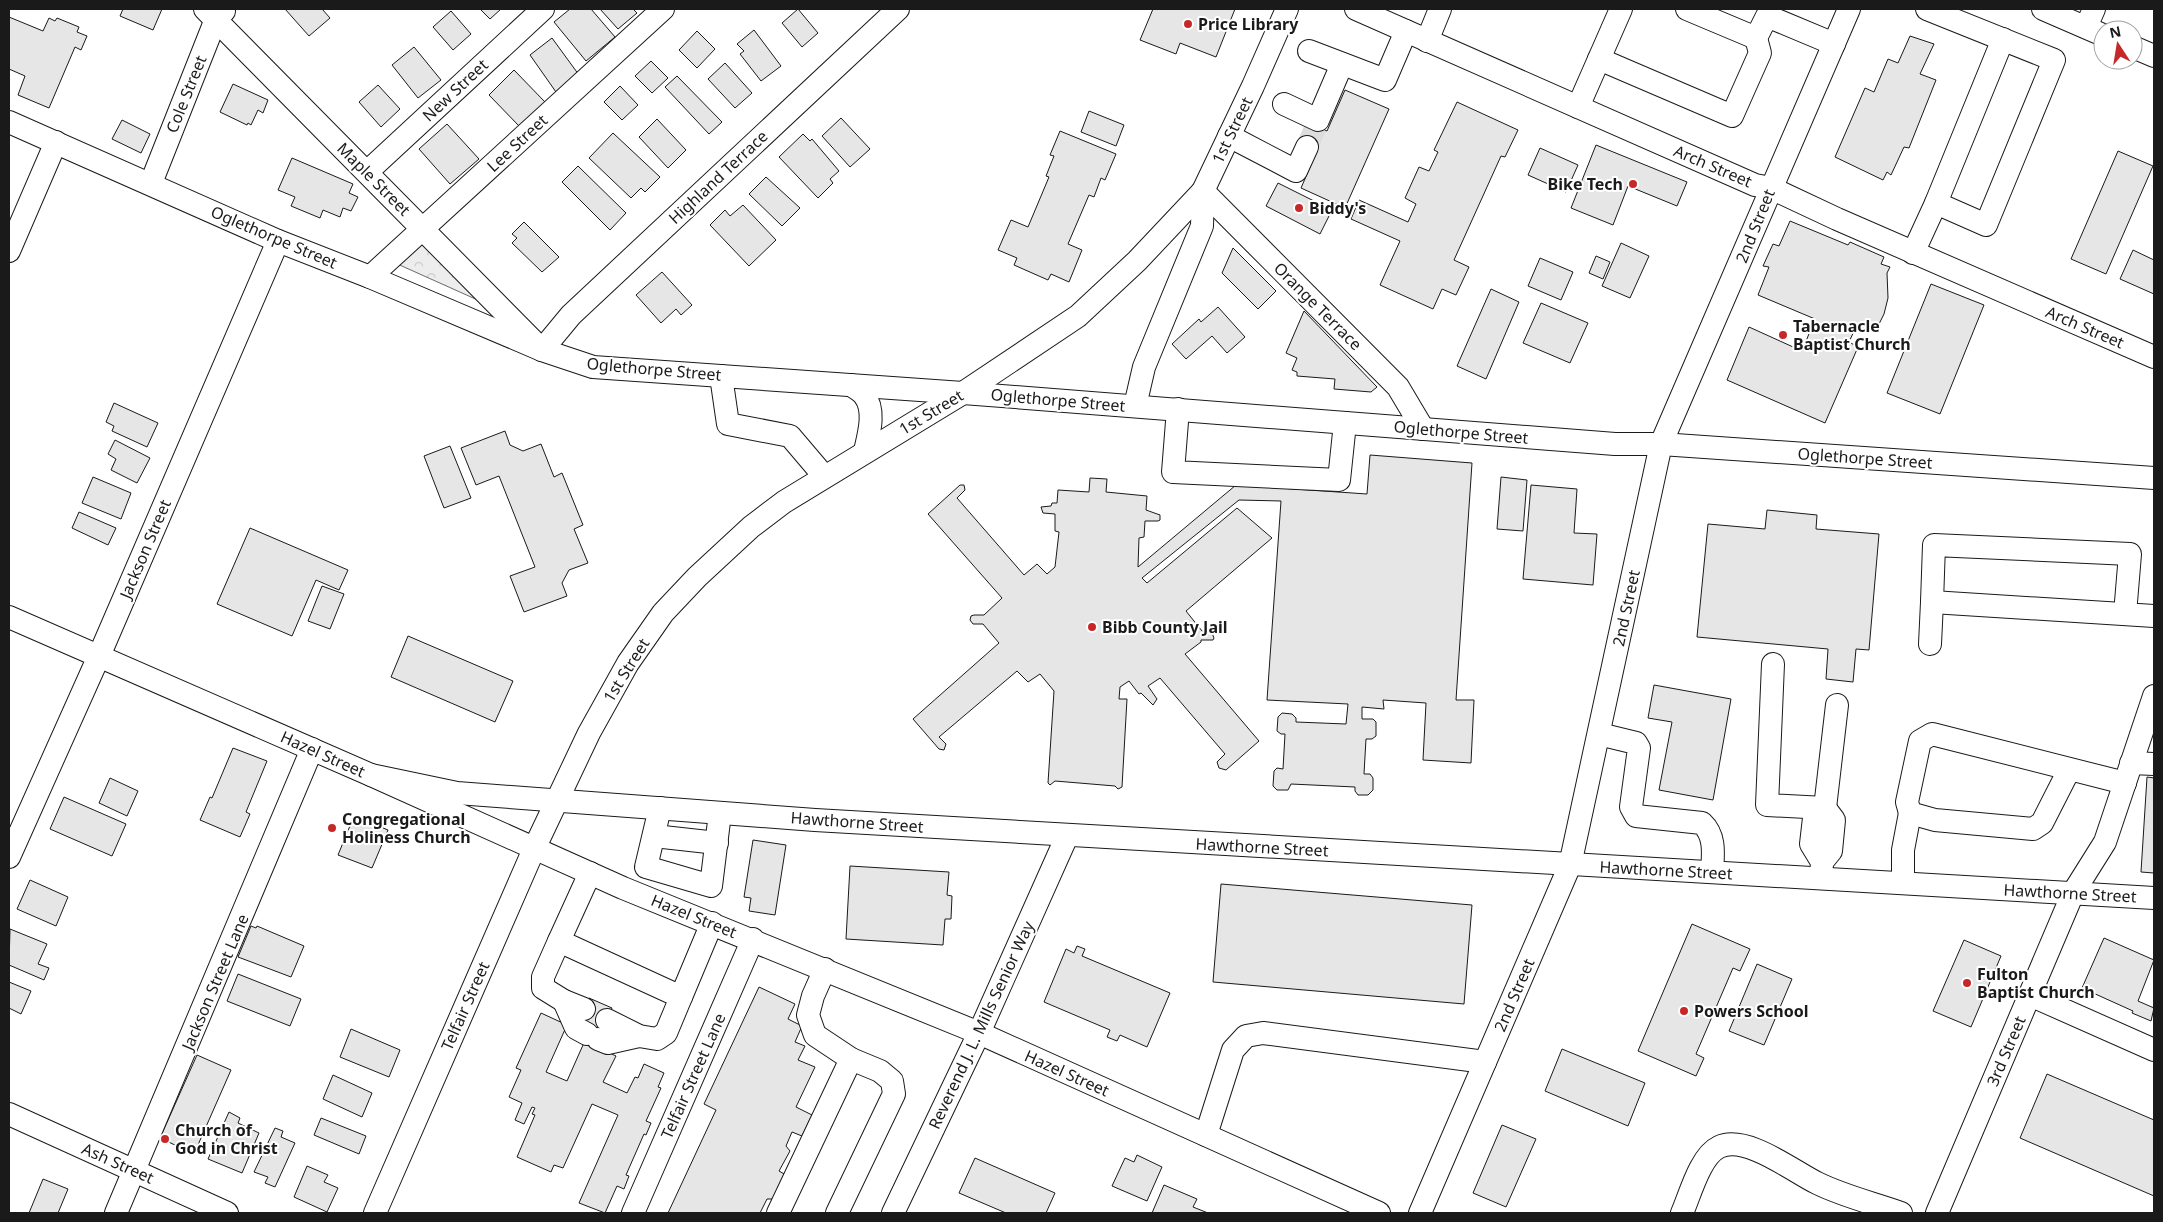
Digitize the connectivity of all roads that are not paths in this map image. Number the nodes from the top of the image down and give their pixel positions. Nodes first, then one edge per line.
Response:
1 (544, 9) edge
2 (663, 9) edge
3 (898, 9) edge
4 (1286, 9) edge
5 (1356, 9) edge
6 (1440, 9) edge
7 (1621, 9) edge
8 (1687, 9) edge
9 (1849, 9) edge
10 (1927, 9) edge
11 (2043, 9) edge
12 (216, 12) edge
13 (2093, 24) edge
14 (1406, 31) junction
15 (1756, 38) junction
16 (2003, 39) junction
17 (1427, 40) junction
18 (1834, 44) junction
19 (1309, 51) dead end
20 (1599, 59) junction
21 (1342, 64) junction
22 (1284, 104) dead end
23 (1578, 107) junction
24 (9, 122) edge
25 (1229, 136) junction
26 (56, 142) junction
27 (1307, 147) tunnel mouth
28 (367, 172) junction
29 (151, 184) junction
30 (1771, 188) junction
31 (1203, 191) junction
32 (1936, 203) junction
33 (424, 230) junction
34 (278, 241) junction
35 (9, 251) edge
36 (1914, 252) junction
37 (370, 277) junction
38 (542, 350) junction
39 (2154, 357) edge
40 (721, 376) junction
41 (851, 385) junction
42 (963, 393) junction
43 (1135, 406) junction
44 (1178, 410) junction
45 (1345, 423) junction
46 (1423, 429) junction
47 (1661, 444) junction
48 (865, 451) junction
49 (824, 476) junction
50 (2154, 478) edge
51 (1932, 602) junction
52 (2125, 614) junction
53 (2154, 616) edge
54 (9, 617) edge
55 (1930, 644) dead end
56 (99, 656) junction
57 (1773, 664) dead end
58 (1837, 705) dead end
59 (2152, 710) edge
60 (1599, 734) junction
61 (312, 749) junction
62 (2154, 764) edge
63 (2069, 770) junction
64 (2128, 773) junction
65 (371, 775) junction
66 (557, 801) junction
67 (660, 808) junction
68 (1825, 808) junction
69 (720, 813) junction
70 (1910, 813) junction
71 (654, 836) junction
72 (1067, 836) junction
73 (717, 843) junction
74 (534, 849) junction
75 (9, 857) edge
76 (1570, 866) junction
77 (646, 867) junction
78 (1821, 870) junction
79 (1712, 872) junction
80 (590, 873) junction
81 (1903, 882) junction
82 (636, 893) junction
83 (2073, 893) junction
84 (2154, 898) edge
85 (712, 923) junction
86 (753, 939) junction
87 (560, 941) junction
88 (825, 970) junction
89 (2030, 995) junction
90 (681, 997) junction
91 (979, 1033) junction
92 (2154, 1050) edge
93 (852, 1059) junction
94 (1485, 1062) junction
95 (9, 1114) edge
96 (1206, 1135) junction
97 (135, 1171) junction
98 (897, 1212) edge
99 (116, 1213) edge
100 (227, 1213) edge
101 (375, 1213) edge
102 (633, 1213) edge
103 (778, 1213) edge
104 (837, 1213) edge
105 (1379, 1213) edge
106 (1420, 1213) edge
107 (1682, 1213) edge
108 (1901, 1213) edge
109 (1937, 1213) edge

1 - 28 street, New Street
2 - 33 street, Lee Street
3 - 38 street, Highland Terrace
4 - 25 street, 1st Street
5 - 14 street, Arch Street
6 - 17 street
7 - 20 street
8 - 15 street
9 - 18 street, 2nd Street
10 - 16 street
11 - 13 street
12 - 28 street, Maple Street
12 - 29 street, Cole Street
14 - 17 street, Arch Street
14 - 21 street
15 - 18 street
15 - 20 street
16 - 32 street
16 - 32 street
17 - 23 street, Arch Street
18 - 30 street, 2nd Street
19 - 21 street
20 - 23 street
21 - 22 street
23 - 30 street, Arch Street
24 - 26 street, Oglethorpe Street
25 - 27 street
25 - 31 street, 1st Street
26 - 29 street, Oglethorpe Street
26 - 35 street
28 - 33 street, Maple Street
29 - 34 street, Oglethorpe Street
30 - 36 street, Arch Street
30 - 47 street, 2nd Street
31 - 42 street, 1st Street
31 - 43 street
31 - 46 street, Orange Terrace
32 - 36 street
33 - 37 street, Lee Street
33 - 38 street, Maple Street
34 - 37 street, Oglethorpe Street
34 - 56 street, Jackson Street
36 - 39 street, Arch Street
37 - 38 street, Oglethorpe Street
38 - 40 street, Oglethorpe Street
40 - 41 street, Oglethorpe Street
40 - 49 street
41 - 42 street, Oglethorpe Street
41 - 48 street
42 - 43 street, Oglethorpe Street
42 - 48 street, 1st Street
43 - 44 street, Oglethorpe Street
44 - 45 street, Oglethorpe Street
44 - 45 street
45 - 46 street, Oglethorpe Street
46 - 47 street, Oglethorpe Street
47 - 50 street, Oglethorpe Street
47 - 60 street, 2nd Street
48 - 49 street, 1st Street
49 - 66 street, 1st Street
51 - 52 street
51 - 52 street
51 - 55 street
52 - 53 street
54 - 56 street, Hazel Street
56 - 61 street, Hazel Street
56 - 75 street, Jackson Street
57 - 68 street
58 - 68 street
59 - 64 street, 3rd Street
60 - 76 street, 2nd Street
60 - 79 street
61 - 65 street, Hazel Street
61 - 97 street, Jackson Street Lane
62 - 64 street
63 - 64 street
63 - 70 street
63 - 70 street
64 - 83 street, 3rd Street
65 - 66 street, Hawthorne Street
65 - 74 street, Hazel Street
66 - 67 street, Hawthorne Street
66 - 74 street, Telfair Street
67 - 69 street, Hawthorne Street
67 - 71 street
68 - 78 street
69 - 72 street, Hawthorne Street
69 - 73 street
70 - 81 street
71 - 73 street
71 - 77 street
72 - 76 street, Hawthorne Street
72 - 91 street, Reverend J. L. Mills Senior Way
73 - 77 street
74 - 80 street, Hazel Street
74 - 101 street, Telfair Street
76 - 79 street, Hawthorne Street
76 - 94 street, 2nd Street
77 - 82 street
78 - 79 street, Hawthorne Street
78 - 81 street, Hawthorne Street
80 - 82 street, Hazel Street
80 - 87 street
81 - 83 street, Hawthorne Street
82 - 85 street, Hazel Street
83 - 84 street, Hawthorne Street
83 - 89 street, 3rd Street
85 - 86 street, Hazel Street
85 - 90 street
86 - 88 street, Hazel Street
86 - 102 street, Telfair Street Lane
87 - 90 street
87 - 90 street
88 - 91 street, Hazel Street
88 - 93 street
89 - 92 street
89 - 109 street, 3rd Street
91 - 96 street, Hazel Street
91 - 98 street, Reverend J. L. Mills Senior Way
93 - 103 street
93 - 104 street
94 - 96 street
94 - 106 street, 2nd Street
95 - 97 street, Ash Street
96 - 105 street, Hazel Street
97 - 99 street, Jackson Street Lane
97 - 100 street, Ash Street
107 - 108 street

